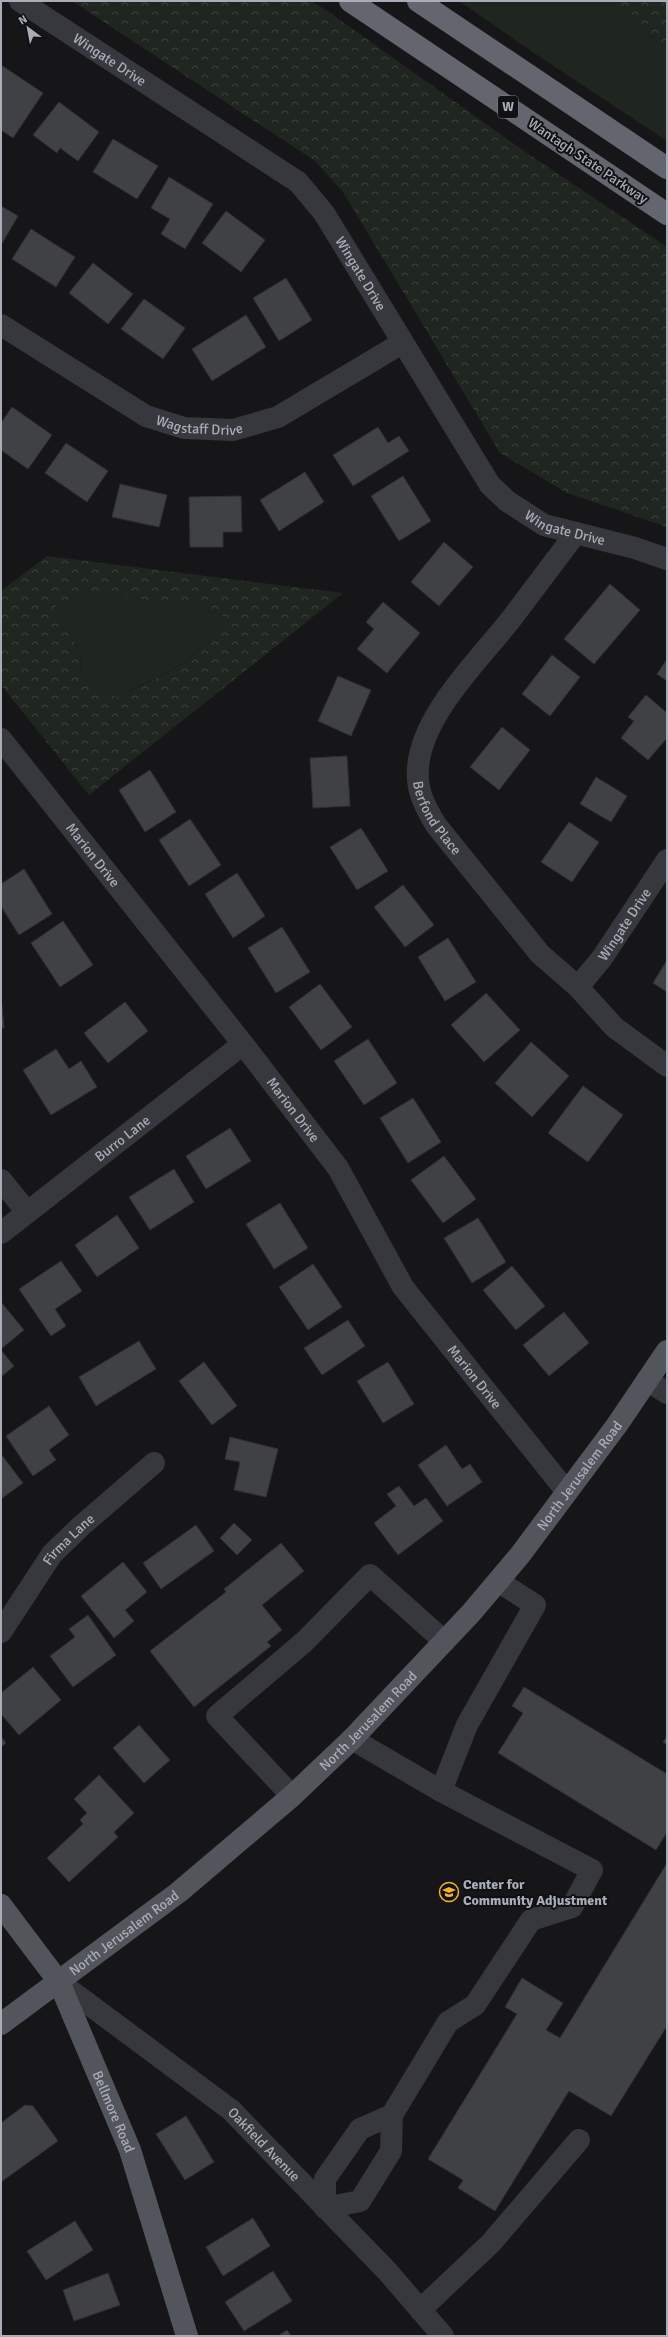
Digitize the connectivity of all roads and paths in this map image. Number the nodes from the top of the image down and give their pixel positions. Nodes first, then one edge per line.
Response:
1 (20, 1) edge
2 (350, 1) edge
3 (418, 1) edge
4 (667, 168) edge
5 (667, 214) edge
6 (1, 325) edge
7 (402, 343) junction
8 (576, 533) junction
9 (667, 559) edge
10 (1, 739) edge
11 (667, 860) edge
12 (578, 987) junction
13 (243, 1044) junction
14 (667, 1066) edge
15 (1, 1180) edge
16 (27, 1212) junction
17 (1, 1233) edge
18 (667, 1351) edge
19 (647, 1380) junction
20 (667, 1394) edge
21 (154, 1463) dead end
22 (567, 1492) junction
23 (498, 1581) junction
24 (1, 1632) edge
25 (444, 1641) junction
26 (352, 1739) junction
27 (441, 1791) junction
28 (292, 1796) junction
29 (1, 1905) edge
30 (60, 1982) junction
31 (1, 2024) edge
32 (392, 2116) junction
33 (579, 2140) dead end
34 (325, 2208) junction
35 (420, 2310) junction
36 (187, 2336) edge
37 (443, 2336) edge

1 - 7 street, Wingate Drive
2 - 5 highway, Wantagh State Parkway / W
3 - 4 highway
6 - 7 street, Wagstaff Drive
7 - 8 street, Wingate Drive
8 - 9 street, Wingate Drive
8 - 12 street, Berfond Place
10 - 13 street, Marion Drive
11 - 12 street, Wingate Drive
12 - 14 street, Berfond Place
13 - 16 street, Burro Lane
13 - 22 street, Marion Drive
15 - 16 street
16 - 17 street, Burro Lane
18 - 19 main road, North Jerusalem Road
19 - 20 street
19 - 22 main road, North Jerusalem Road
21 - 24 street, Firma Lane
22 - 23 main road, North Jerusalem Road
23 - 25 main road, North Jerusalem Road
23 - 27 street
25 - 26 main road, North Jerusalem Road
25 - 28 street
26 - 27 street
26 - 28 main road, North Jerusalem Road
27 - 32 street
28 - 30 main road, North Jerusalem Road
29 - 30 main road, Bellmore Road
30 - 31 main road, North Jerusalem Road
30 - 34 street, Oakfield Avenue
30 - 36 main road, Bellmore Road
32 - 34 street
32 - 34 street
33 - 35 street
34 - 35 street, Oakfield Avenue
35 - 37 street, Oakfield Avenue

